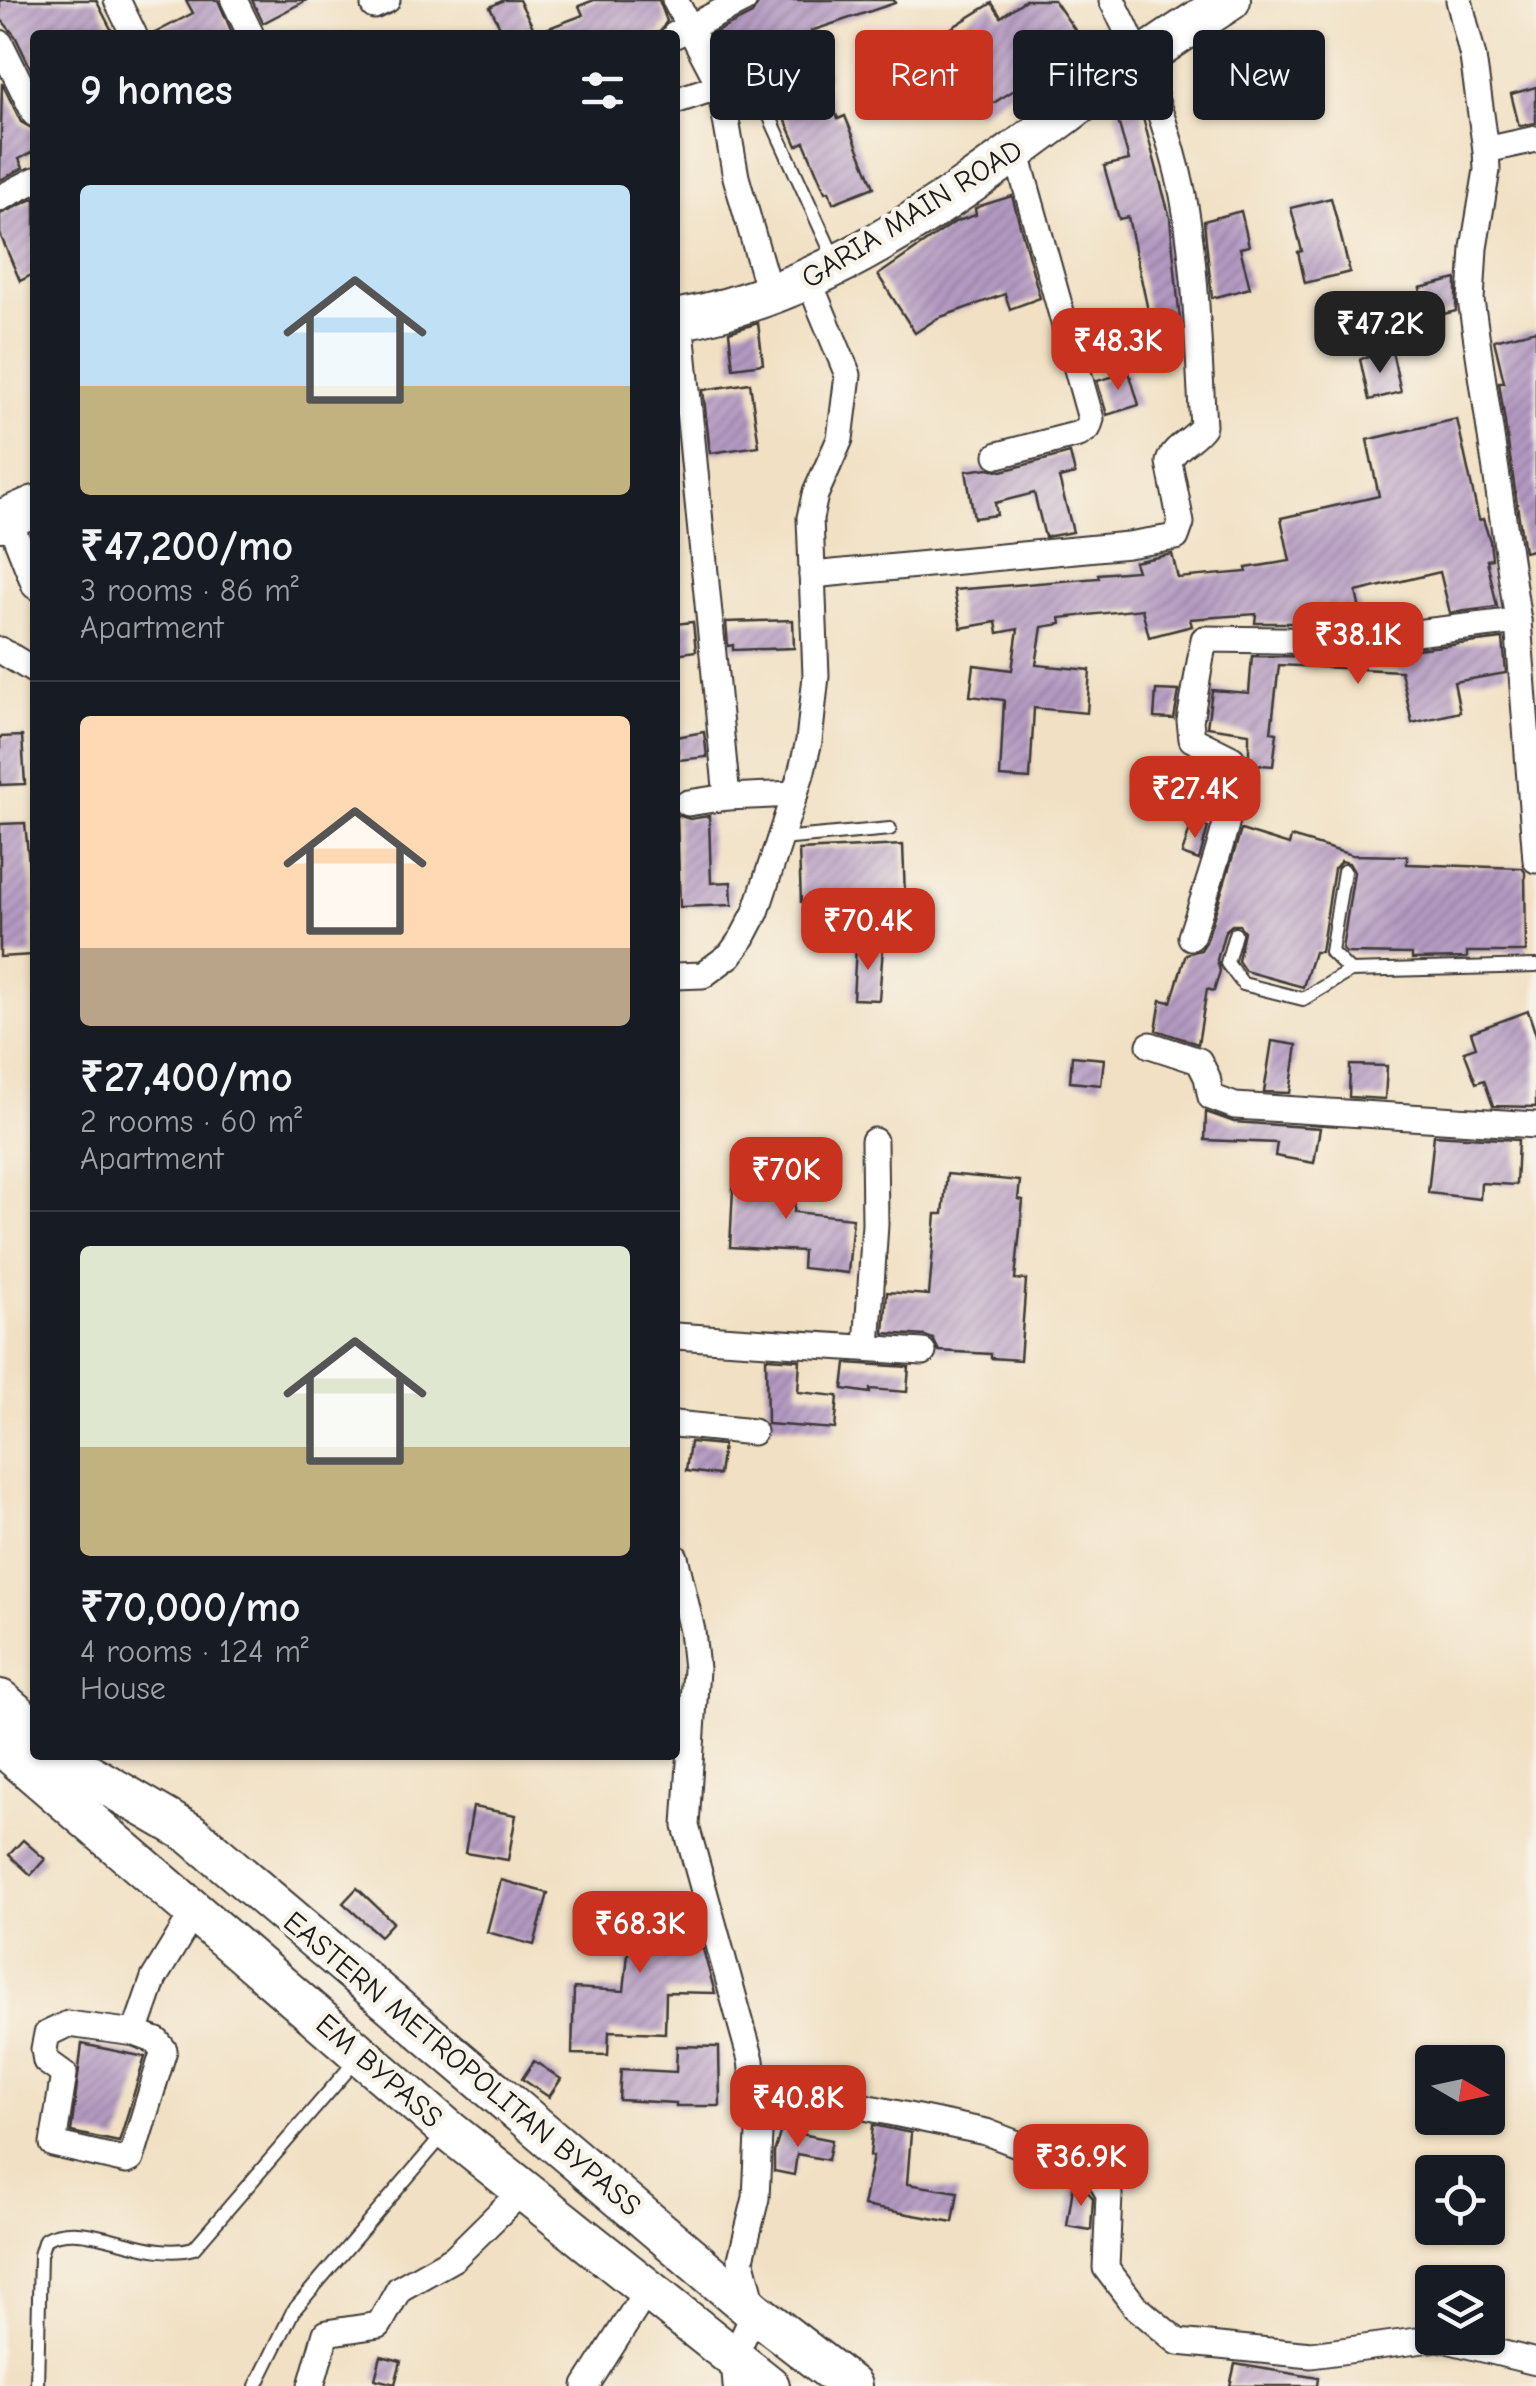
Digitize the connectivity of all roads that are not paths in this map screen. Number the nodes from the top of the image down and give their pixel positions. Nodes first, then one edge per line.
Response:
1 (117, 0) edge
2 (234, 0) edge
3 (675, 0) edge
4 (744, 0) edge
5 (1112, 0) edge
6 (1230, 0) edge
7 (1458, 0) edge
8 (132, 30) edge
9 (248, 30) edge
10 (1128, 30) edge
11 (683, 32) edge
12 (1173, 38) edge
13 (0, 43) edge
14 (710, 71) edge
15 (710, 89) edge
16 (680, 99) edge
17 (30, 104) edge
18 (726, 120) edge
19 (768, 120) edge
20 (1058, 120) edge
21 (1161, 120) edge
22 (1536, 139) edge
23 (1486, 150) junction
24 (1016, 151) junction
25 (30, 183) edge
26 (0, 198) edge
27 (823, 273) junction
28 (770, 296) junction
29 (680, 319) edge
30 (680, 339) edge
31 (998, 455) dead end
32 (14, 515) edge
33 (30, 569) edge
34 (812, 575) junction
35 (1518, 621) junction
36 (0, 650) edge
37 (30, 668) edge
38 (794, 794) junction
39 (727, 797) junction
40 (681, 803) edge
41 (890, 829) dead end
42 (781, 839) junction
43 (1536, 860) edge
44 (1344, 871) dead end
45 (1235, 934) dead end
46 (1191, 937) dead end
47 (1536, 966) edge
48 (1350, 972) junction
49 (680, 976) edge
50 (1150, 1045) dead end
51 (1536, 1125) edge
52 (874, 1141) dead end
53 (680, 1336) edge
54 (867, 1347) junction
55 (923, 1352) dead end
56 (680, 1425) edge
57 (752, 1432) dead end
58 (680, 1579) edge
59 (0, 1700) edge
60 (30, 1726) edge
61 (0, 1744) edge
62 (30, 1757) edge
63 (36, 1760) edge
64 (70, 1775) edge
65 (194, 1912) junction
66 (135, 2033) junction
67 (361, 2055) junction
68 (753, 2084) junction
69 (448, 2130) junction
70 (523, 2190) junction
71 (647, 2290) junction
72 (755, 2312) junction
73 (1536, 2362) edge
74 (735, 2372) edge
75 (37, 2386) edge
76 (256, 2386) edge
77 (311, 2386) edge
78 (586, 2386) edge
79 (769, 2386) edge
80 (850, 2386) edge

1 - 8 street
2 - 9 street
3 - 11 street
4 - 11 street
5 - 10 street
6 - 12 main road, GARIA MAIN ROAD
7 - 23 street
11 - 14 street
13 - 17 street
15 - 16 street
18 - 28 street
19 - 27 lane
20 - 24 main road, GARIA MAIN ROAD
21 - 34 street
22 - 23 street
23 - 35 street
24 - 27 main road, GARIA MAIN ROAD
24 - 31 street
25 - 26 street
27 - 28 main road, GARIA MAIN ROAD
27 - 34 street
28 - 29 main road, GARIA MAIN ROAD
30 - 39 street
32 - 33 street
34 - 38 street
35 - 43 street
35 - 46 street
36 - 37 street
38 - 39 street
38 - 42 street
39 - 40 street
41 - 42 lane
42 - 49 street
44 - 48 lane
45 - 48 lane
47 - 48 lane
50 - 51 street
52 - 54 street
53 - 54 street
54 - 55 street
56 - 57 street
58 - 68 street
59 - 60 main road
61 - 62 main road, EM BYPASS
63 - 64 main road, EM BYPASS
64 - 65 main road, EM BYPASS
64 - 72 main road, EASTERN METROPOLITAN BYPASS
65 - 66 street
65 - 67 main road, EM BYPASS
66 - 66 street
67 - 69 main road, EM BYPASS
67 - 75 lane
68 - 72 street
68 - 73 street
69 - 70 main road, EM BYPASS
69 - 76 lane
70 - 71 main road, EM BYPASS
70 - 77 street
71 - 74 main road, EM BYPASS
71 - 78 street
72 - 74 street
72 - 80 main road, EASTERN METROPOLITAN BYPASS
74 - 79 main road, EM BYPASS

